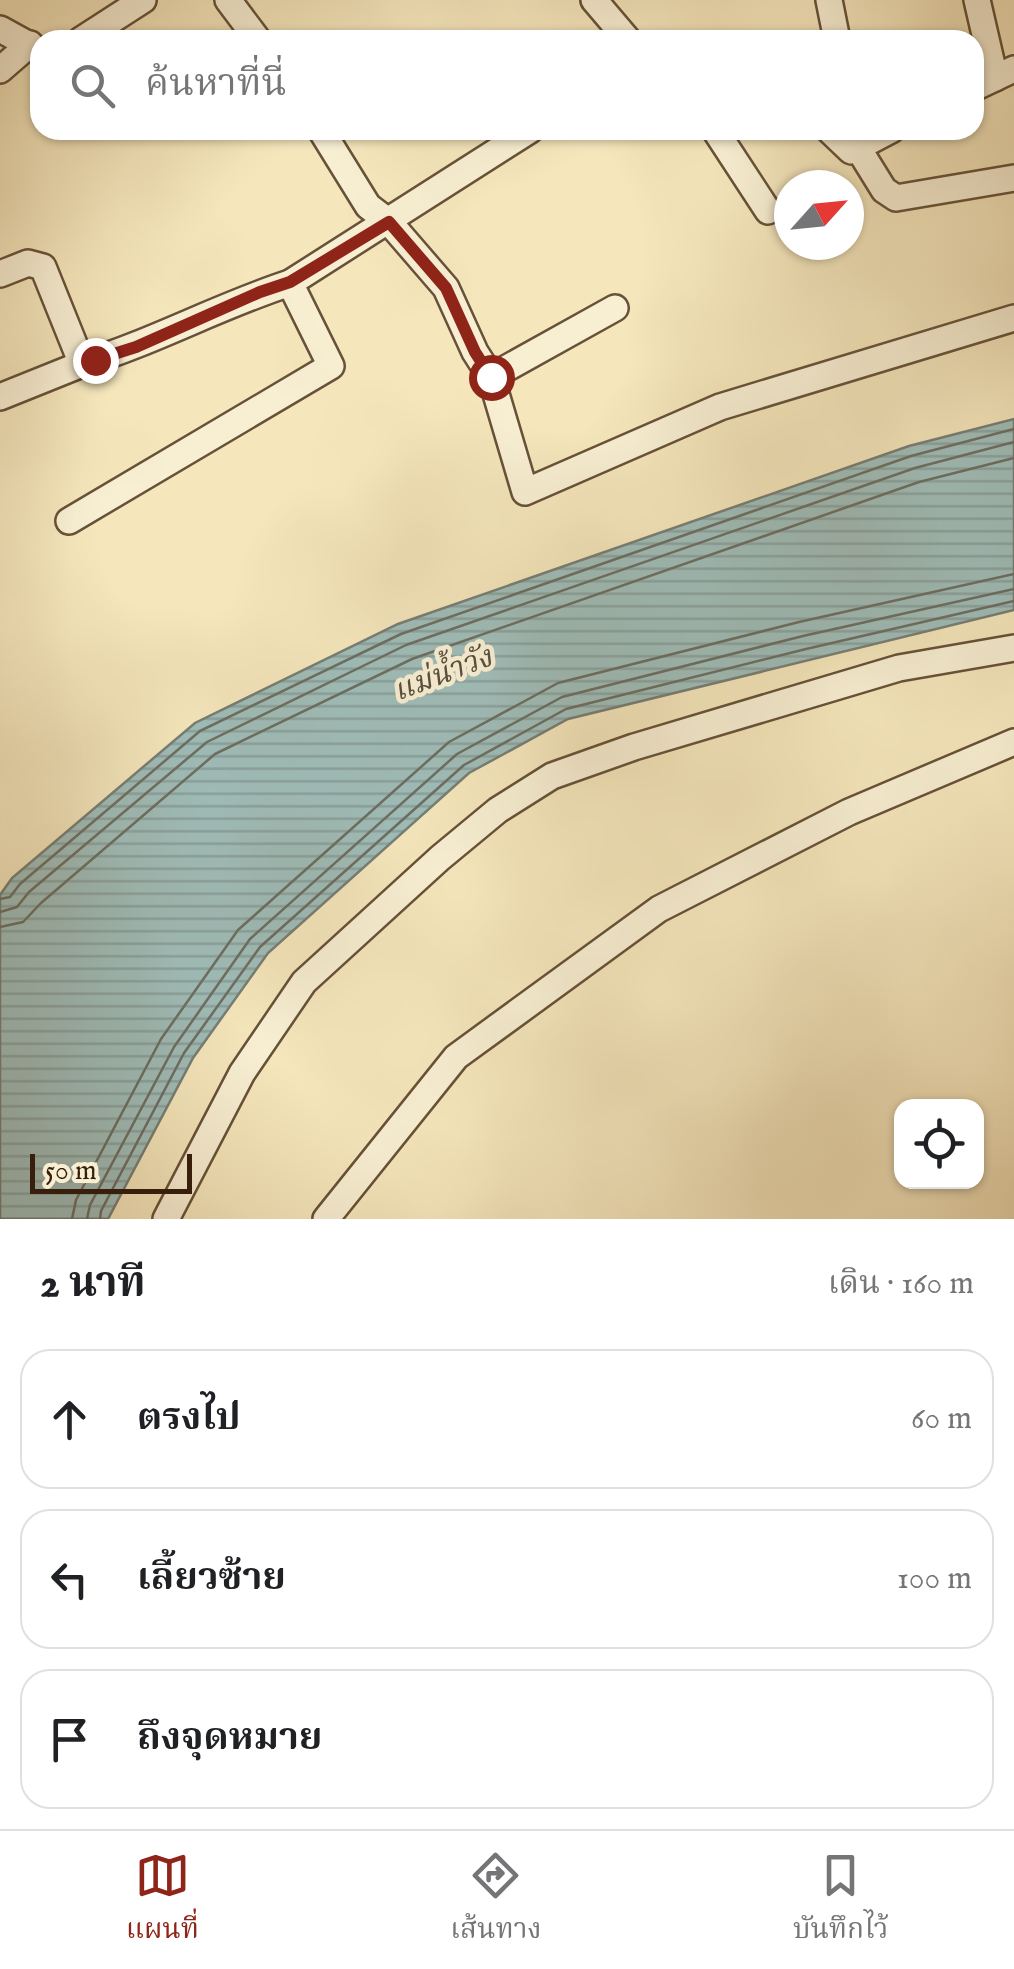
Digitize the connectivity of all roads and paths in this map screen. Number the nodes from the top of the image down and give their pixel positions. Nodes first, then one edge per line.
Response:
1 (143, 0) edge
2 (228, 0) edge
3 (594, 0) edge
4 (829, 0) edge
5 (977, 0) edge
6 (0, 29) edge
7 (96, 30) edge
8 (250, 30) edge
9 (620, 30) edge
10 (834, 30) edge
11 (984, 30) edge
12 (984, 32) edge
13 (30, 45) edge
14 (30, 51) edge
15 (0, 70) edge
16 (994, 78) edge
17 (327, 140) edge
18 (515, 140) edge
19 (721, 140) edge
20 (840, 140) edge
21 (868, 140) edge
22 (872, 140) edge
23 (1014, 178) edge
24 (768, 212) dead end
25 (389, 222) junction
26 (0, 274) edge
27 (290, 282) junction
28 (615, 308) dead end
29 (1014, 318) edge
30 (82, 364) junction
31 (491, 377) junction
32 (0, 397) edge
33 (69, 521) dead end
34 (1014, 648) edge
35 (1014, 742) edge
36 (166, 1219) edge
37 (327, 1219) edge

1 - 7 street
2 - 8 street
3 - 9 street
4 - 10 street
5 - 11 street
6 - 13 street
12 - 16 street
14 - 15 street
17 - 25 street
18 - 25 street
19 - 24 street
20 - 21 street
22 - 23 street
25 - 27 street
25 - 31 street
26 - 30 street
27 - 30 street
27 - 33 street
28 - 31 street
29 - 31 street
30 - 32 street
34 - 36 street
35 - 37 street

